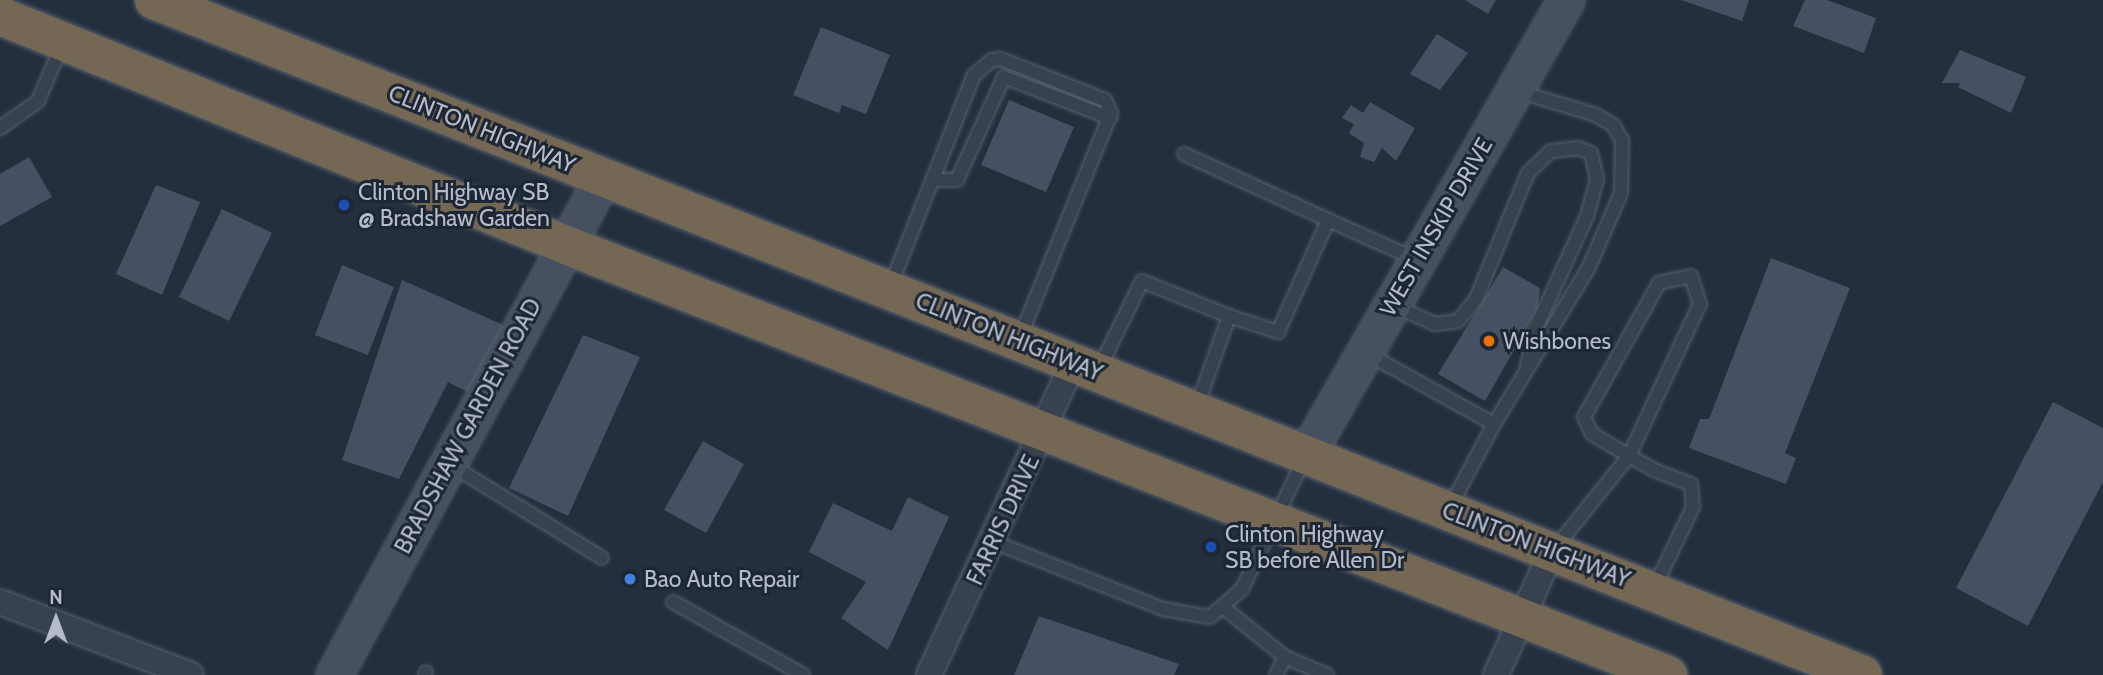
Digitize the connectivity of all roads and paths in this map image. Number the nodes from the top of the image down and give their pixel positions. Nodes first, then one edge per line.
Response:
1 (154, 0) edge
2 (1566, 0) edge
3 (0, 16) edge
4 (64, 41) junction
5 (1515, 90) junction
6 (1110, 118) junction
7 (0, 128) edge
8 (1184, 155) dead end
9 (603, 177) junction
10 (933, 180) junction
11 (1328, 220) junction
12 (566, 245) junction
13 (1417, 260) junction
14 (889, 290) junction
15 (1392, 305) junction
16 (1229, 316) junction
17 (1019, 341) junction
18 (1364, 353) junction
19 (1085, 368) junction
20 (1526, 370) junction
21 (1195, 411) junction
22 (1494, 424) junction
23 (1044, 430) junction
24 (1306, 455) junction
25 (1629, 456) junction
26 (448, 463) junction
27 (1448, 510) junction
28 (1276, 518) junction
29 (994, 542) junction
30 (1552, 551) junction
31 (602, 558) dead end
32 (1653, 591) junction
33 (0, 602) edge
34 (673, 602) dead end
35 (1224, 608) junction
36 (1524, 616) junction
37 (1285, 657) junction
38 (191, 675) edge
39 (334, 675) edge
40 (803, 675) edge
41 (929, 675) edge
42 (1276, 675) edge
43 (1327, 675) edge
44 (1496, 675) edge
45 (1668, 675) edge
46 (1863, 675) edge

1 - 9 highway, CLINTON HIGHWAY
2 - 5 street, WEST INSKIP DRIVE
3 - 4 highway
4 - 7 lane
4 - 12 highway
5 - 13 street, WEST INSKIP DRIVE
5 - 20 lane
6 - 10 lane
6 - 10 lane
6 - 17 lane
8 - 11 lane
9 - 12 street, BRADSHAW GARDEN ROAD
9 - 14 highway, CLINTON HIGHWAY
10 - 14 lane
11 - 13 lane
11 - 16 lane
12 - 23 highway
12 - 26 street, BRADSHAW GARDEN ROAD
13 - 15 street, WEST INSKIP DRIVE
14 - 17 highway, CLINTON HIGHWAY
15 - 18 street, WEST INSKIP DRIVE
15 - 20 lane
16 - 19 lane
16 - 21 lane
17 - 19 highway, CLINTON HIGHWAY
18 - 22 lane
18 - 24 street, WEST INSKIP DRIVE
19 - 21 highway, CLINTON HIGHWAY
19 - 23 street, FARRIS DRIVE
20 - 22 lane
21 - 24 highway, CLINTON HIGHWAY
22 - 27 lane
23 - 28 highway
23 - 29 street, FARRIS DRIVE
24 - 27 highway, CLINTON HIGHWAY
24 - 28 lane
25 - 25 lane
25 - 30 lane
25 - 32 lane
26 - 31 lane
26 - 39 street, BRADSHAW GARDEN ROAD
27 - 30 highway, CLINTON HIGHWAY
28 - 35 lane
28 - 36 highway
29 - 35 lane
29 - 41 street, FARRIS DRIVE
30 - 32 highway, CLINTON HIGHWAY
30 - 36 street
32 - 46 highway, CLINTON HIGHWAY
33 - 38 street
34 - 40 lane
35 - 37 lane
36 - 44 street
36 - 45 highway
37 - 42 lane
37 - 43 lane

